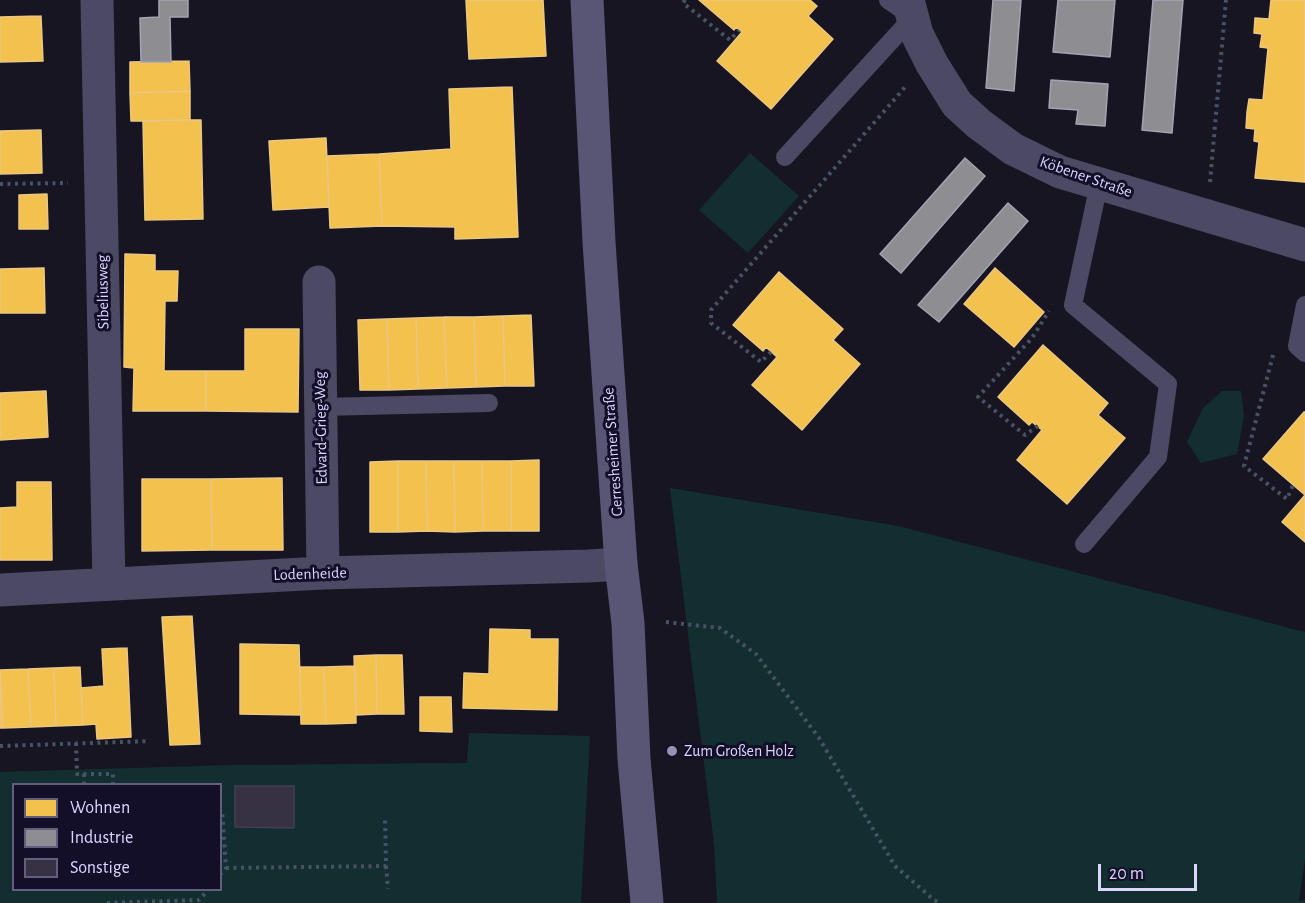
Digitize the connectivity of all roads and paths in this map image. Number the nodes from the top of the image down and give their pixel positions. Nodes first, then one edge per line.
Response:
1 (97, 0) edge
2 (587, 0) edge
3 (685, 0) edge
4 (1226, 0) edge
5 (903, 6) edge
6 (739, 30) dead end
7 (912, 82) dead end
8 (785, 157) dead end
9 (100, 182) junction
10 (1210, 183) dead end
11 (0, 184) edge
12 (1099, 184) junction
13 (1305, 245) edge
14 (319, 282) dead end
15 (1305, 305) edge
16 (1051, 308) dead end
17 (771, 352) dead end
18 (1274, 352) dead end
19 (1305, 353) edge
20 (489, 403) dead end
21 (321, 407) junction
22 (1038, 426) dead end
23 (1293, 485) dead end
24 (1084, 544) dead end
25 (621, 564) junction
26 (323, 573) junction
27 (109, 584) junction
28 (0, 590) edge
29 (666, 622) dead end
30 (150, 741) dead end
31 (76, 743) junction
32 (0, 746) edge
33 (84, 774) junction
34 (84, 783) edge
35 (113, 783) edge
36 (222, 810) edge
37 (385, 817) dead end
38 (386, 866) junction
39 (226, 868) junction
40 (222, 873) edge
41 (388, 889) dead end
42 (199, 902) edge
43 (107, 903) edge
44 (647, 903) edge
45 (940, 903) edge

1 - 9 street, Sibeliusweg
2 - 25 street, Gerresheimer Straße
3 - 6 path
4 - 10 path
5 - 8 lane
5 - 12 street, Köbener Straße
7 - 17 path
9 - 11 path
9 - 27 street, Sibeliusweg
12 - 13 street, Köbener Straße
12 - 24 lane
14 - 21 street, Edvard-Grieg-Weg
15 - 19 lane
16 - 22 path
18 - 23 path
20 - 21 lane
21 - 26 street, Edvard-Grieg-Weg
25 - 26 street, Lodenheide
25 - 44 street, Gerresheimer Straße
26 - 27 street, Lodenheide
27 - 28 street, Lodenheide
29 - 45 path
30 - 31 path
31 - 32 path
31 - 33 path
33 - 34 path
33 - 35 path
36 - 39 path
37 - 38 path
38 - 39 path
38 - 41 path
39 - 40 path
42 - 43 path

